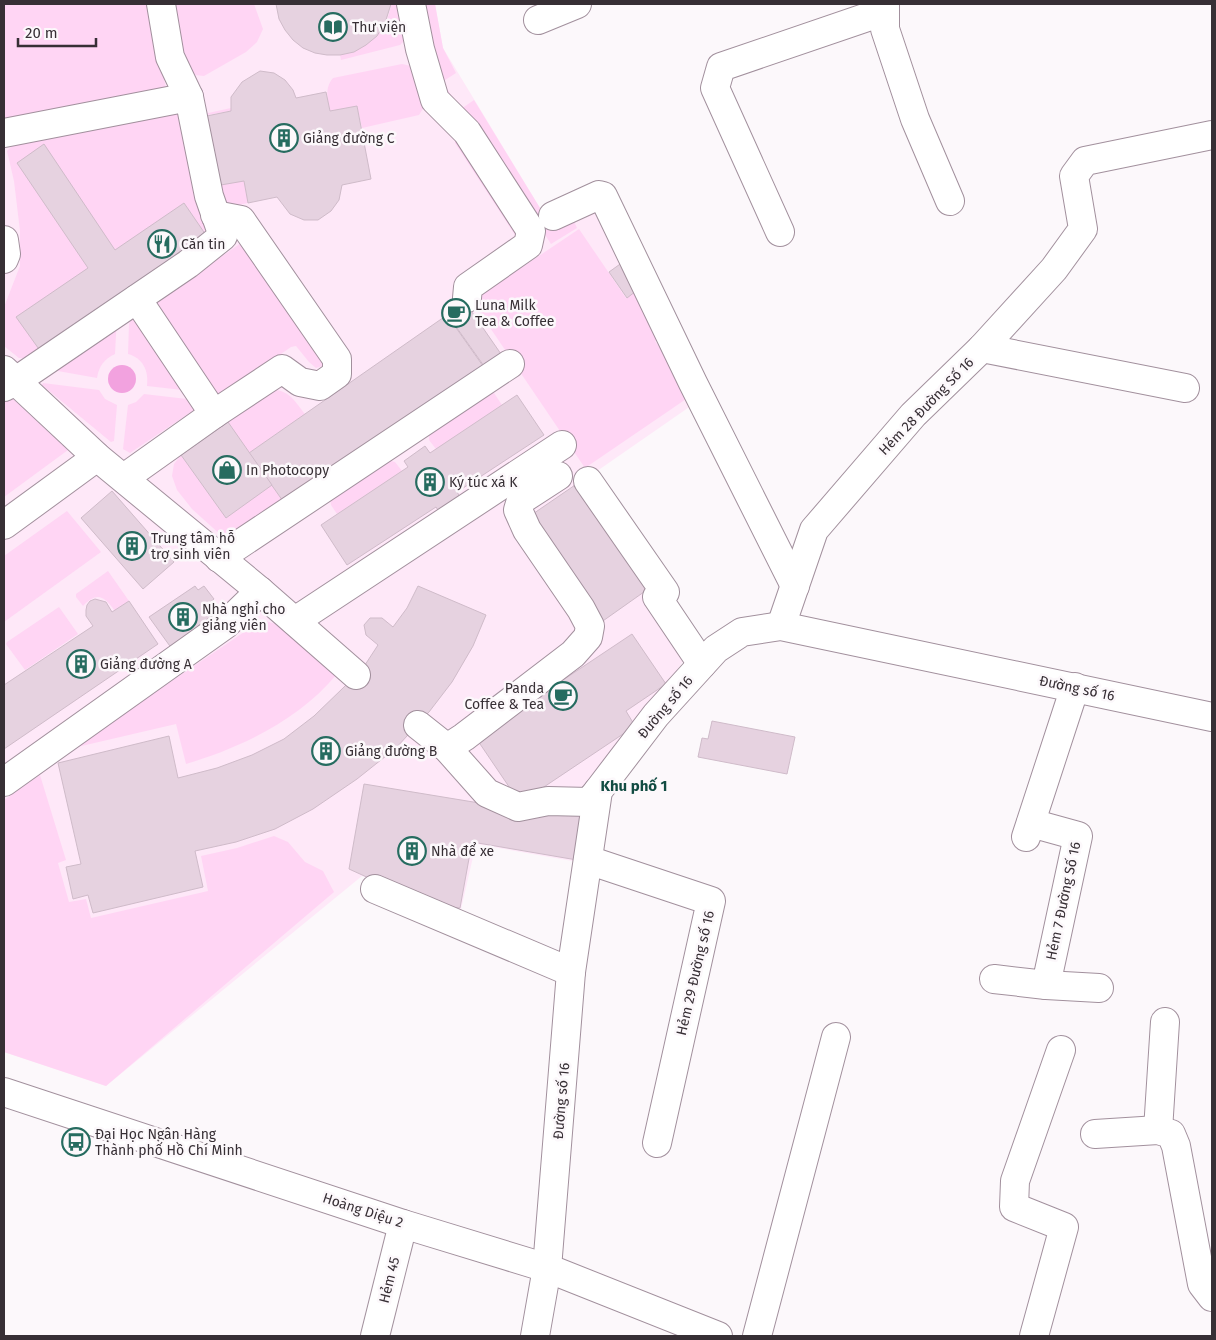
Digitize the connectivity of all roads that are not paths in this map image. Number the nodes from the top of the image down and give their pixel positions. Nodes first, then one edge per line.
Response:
1 (161, 4) edge
2 (411, 4) edge
3 (577, 4) edge
4 (885, 8) edge
5 (538, 20) dead end
6 (189, 97) junction
7 (4, 133) edge
8 (1212, 135) edge
9 (950, 201) dead end
10 (215, 214) junction
11 (553, 216) dead end
12 (780, 232) dead end
13 (4, 240) edge
14 (4, 259) edge
15 (467, 298) dead end
16 (137, 299) junction
17 (982, 348) junction
18 (510, 364) dead end
19 (8, 379) edge
20 (1185, 388) dead end
21 (214, 414) junction
22 (562, 445) dead end
23 (97, 457) junction
24 (558, 476) dead end
25 (124, 478) junction
26 (588, 481) dead end
27 (4, 524) edge
28 (219, 558) junction
29 (795, 586) junction
30 (260, 591) junction
31 (294, 621) junction
32 (781, 626) junction
33 (702, 664) junction
34 (356, 675) dead end
35 (1075, 687) junction
36 (1212, 717) edge
37 (418, 725) dead end
38 (446, 748) junction
39 (4, 782) edge
40 (598, 791) junction
41 (588, 860) junction
42 (375, 890) dead end
43 (571, 972) junction
44 (994, 980) dead end
45 (1046, 985) junction
46 (1099, 988) dead end
47 (1165, 1022) dead end
48 (836, 1038) dead end
49 (1061, 1050) dead end
50 (4, 1092) edge
51 (1158, 1130) junction
52 (1095, 1134) dead end
53 (657, 1143) dead end
54 (403, 1224) junction
55 (547, 1268) junction
56 (1212, 1297) edge
57 (375, 1336) edge
58 (535, 1336) edge
59 (718, 1336) edge
60 (757, 1336) edge
61 (1034, 1336) edge

1 - 6 street
2 - 15 street
3 - 5 street
4 - 9 street
4 - 12 street
6 - 7 street
6 - 10 street
8 - 17 street, Hẻm 28 Đường Số 16
10 - 16 street
10 - 21 street
11 - 29 street
13 - 14 street
16 - 19 street
16 - 21 street
17 - 20 street
17 - 29 street, Hẻm 28 Đường Số 16
18 - 28 street
19 - 23 street
21 - 25 street
22 - 31 street
23 - 25 street
23 - 27 street
24 - 38 street
25 - 28 street
26 - 33 street
28 - 30 street
29 - 32 street, Hẻm 28 Đường Số 16
30 - 31 street
30 - 39 street
31 - 34 street
32 - 33 street, Đường số 16
32 - 35 street, Đường số 16
33 - 40 street, Đường số 16
35 - 36 street, Đường số 16
35 - 45 street, Hẻm 7 Đường Số 16
37 - 38 street
38 - 40 street
40 - 41 street, Đường số 16
41 - 43 street, Đường số 16
41 - 53 street, Hẻm 29 Đường số 16
42 - 43 street
43 - 55 street, Đường số 16
44 - 45 street
45 - 46 street
47 - 51 street
48 - 60 street
49 - 61 street
50 - 54 street, Hoàng Diệu 2
51 - 52 street
51 - 56 street
54 - 55 street, Hoàng Diệu 2
54 - 57 street, Hẻm 45
55 - 58 street, Đường số 16
55 - 59 street, Hoàng Diệu 2

